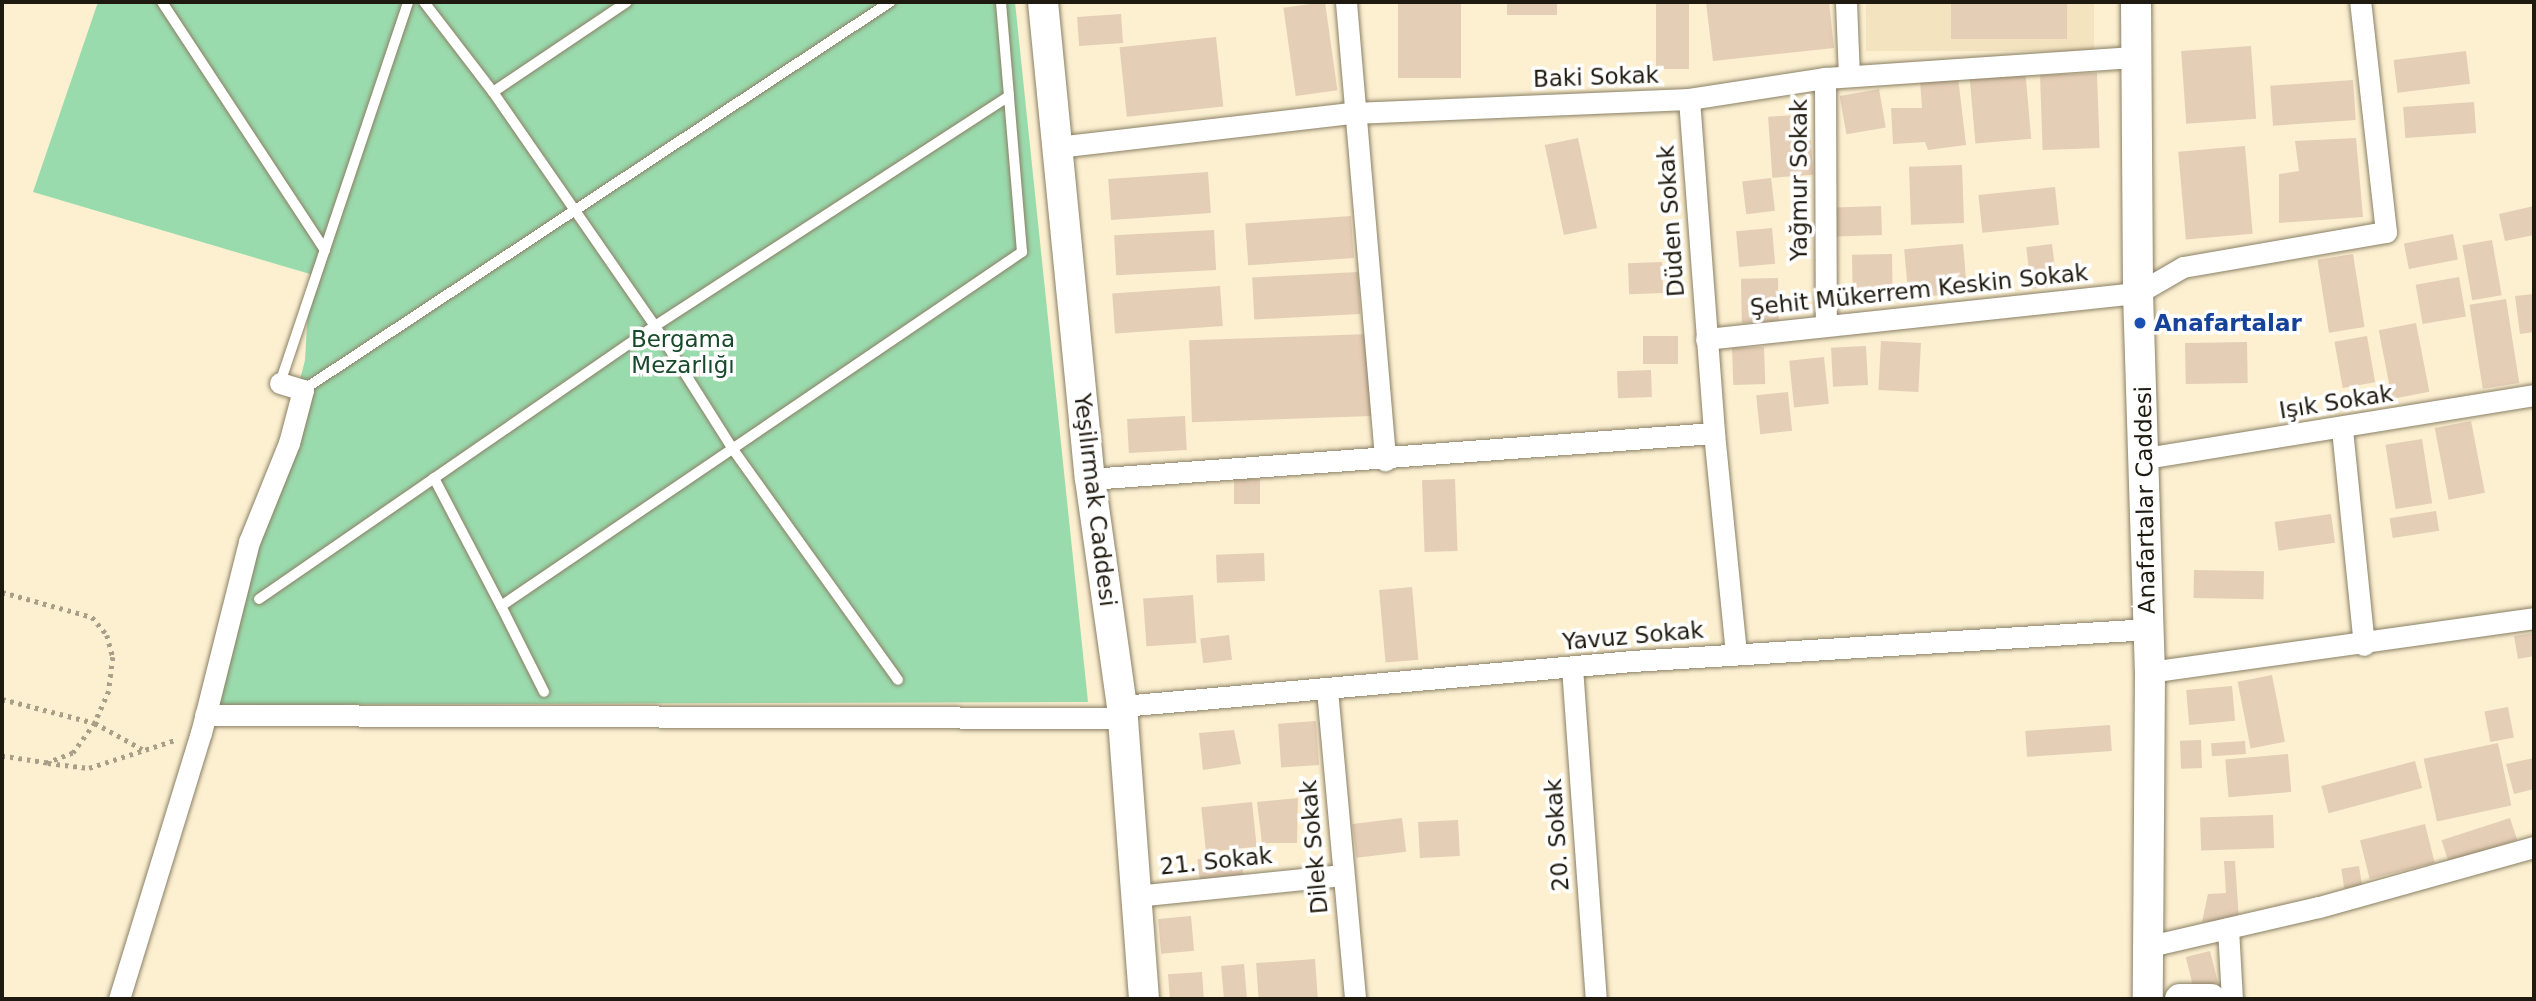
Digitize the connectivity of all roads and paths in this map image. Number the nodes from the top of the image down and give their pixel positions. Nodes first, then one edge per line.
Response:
1 (162, 2) edge
2 (408, 2) edge
3 (424, 2) edge
4 (627, 2) edge
5 (890, 2) edge
6 (1001, 2) edge
7 (1043, 2) edge
8 (1346, 2) edge
9 (1846, 2) edge
10 (2136, 2) edge
11 (2360, 2) edge
12 (2137, 57) junction
13 (1849, 76) junction
14 (1825, 78) junction
15 (493, 92) junction
16 (1009, 96) junction
17 (1689, 99) junction
18 (1353, 113) junction
19 (1057, 147) junction
20 (575, 212) junction
21 (325, 250) junction
22 (2138, 293) junction
23 (1826, 325) junction
24 (655, 326) junction
25 (1706, 338) junction
26 (280, 383) joint
27 (303, 390) junction
28 (2534, 395) edge
29 (2342, 429) junction
30 (1714, 433) junction
31 (732, 448) junction
32 (2146, 458) junction
33 (1385, 460) junction
34 (434, 478) junction
35 (1090, 479) junction
36 (2, 592) edge
37 (260, 598) dead end
38 (501, 606) junction
39 (2534, 618) edge
40 (2148, 629) junction
41 (2364, 645) junction
42 (1736, 654) junction
43 (1572, 667) junction
44 (2150, 672) junction
45 (898, 680) dead end
46 (1327, 690) junction
47 (544, 692) dead end
48 (2, 699) edge
49 (1123, 712) junction
50 (95, 723) junction
51 (203, 724) junction
52 (142, 749) junction
53 (2, 756) edge
54 (47, 763) junction
55 (2534, 847) edge
56 (1342, 875) junction
57 (1136, 896) junction
58 (2228, 928) junction
59 (2150, 946) junction
60 (119, 999) edge
61 (1144, 999) edge
62 (1355, 999) edge
63 (1596, 999) edge
64 (2148, 999) edge
65 (2180, 999) edge
66 (2211, 999) edge
67 (2232, 999) edge

1 - 21 lane
2 - 21 lane
3 - 15 lane
4 - 15 lane
5 - 20 lane
6 - 16 lane
7 - 19 street, Yeşilırmak Caddesi
8 - 18 street
9 - 13 street
10 - 12 street, Anafartalar Caddesi
11 - 22 street
12 - 13 street, Baki Sokak
12 - 22 street, Anafartalar Caddesi
13 - 14 street, Baki Sokak
14 - 17 street, Baki Sokak
14 - 23 street, Yağmur Sokak
15 - 20 lane
16 - 24 lane
16 - 31 lane
17 - 18 street, Baki Sokak
17 - 25 street, Düden Sokak
18 - 19 street, Baki Sokak
18 - 33 street
19 - 35 street, Yeşilırmak Caddesi
20 - 24 lane
20 - 27 lane
21 - 26 lane
22 - 23 street, Şehit Mükerrem Keskin Sokak
22 - 32 street, Anafartalar Caddesi
23 - 25 street, Şehit Mükerrem Keskin Sokak
24 - 31 lane
24 - 34 lane
25 - 30 street
26 - 27 street
27 - 51 street
28 - 29 street, Işık Sokak
29 - 32 street, Işık Sokak
29 - 41 street
30 - 33 street
30 - 42 street
31 - 38 lane
31 - 45 lane
32 - 40 street, Anafartalar Caddesi
33 - 35 street
34 - 37 lane
34 - 38 lane
35 - 49 street, Yeşilırmak Caddesi
36 - 50 path
38 - 47 lane
39 - 41 street
40 - 42 street, Yavuz Sokak
40 - 44 street, Anafartalar Caddesi
41 - 44 street
42 - 43 street, Yavuz Sokak
43 - 46 street, Yavuz Sokak
43 - 63 street, 20. Sokak
44 - 59 street, Anafartalar Caddesi
46 - 49 street, Yavuz Sokak
46 - 56 street, Dilek Sokak
48 - 50 path
49 - 51 street, Yavuz Sokak
49 - 57 street, Yeşilırmak Caddesi
50 - 52 path
50 - 54 path
51 - 52 path
51 - 60 street
52 - 54 path
53 - 54 path
55 - 58 street
56 - 57 street, 21. Sokak
56 - 62 street, Dilek Sokak
57 - 61 street, Yeşilırmak Caddesi
58 - 59 street
58 - 67 street
59 - 64 street, Anafartalar Caddesi
65 - 66 street

